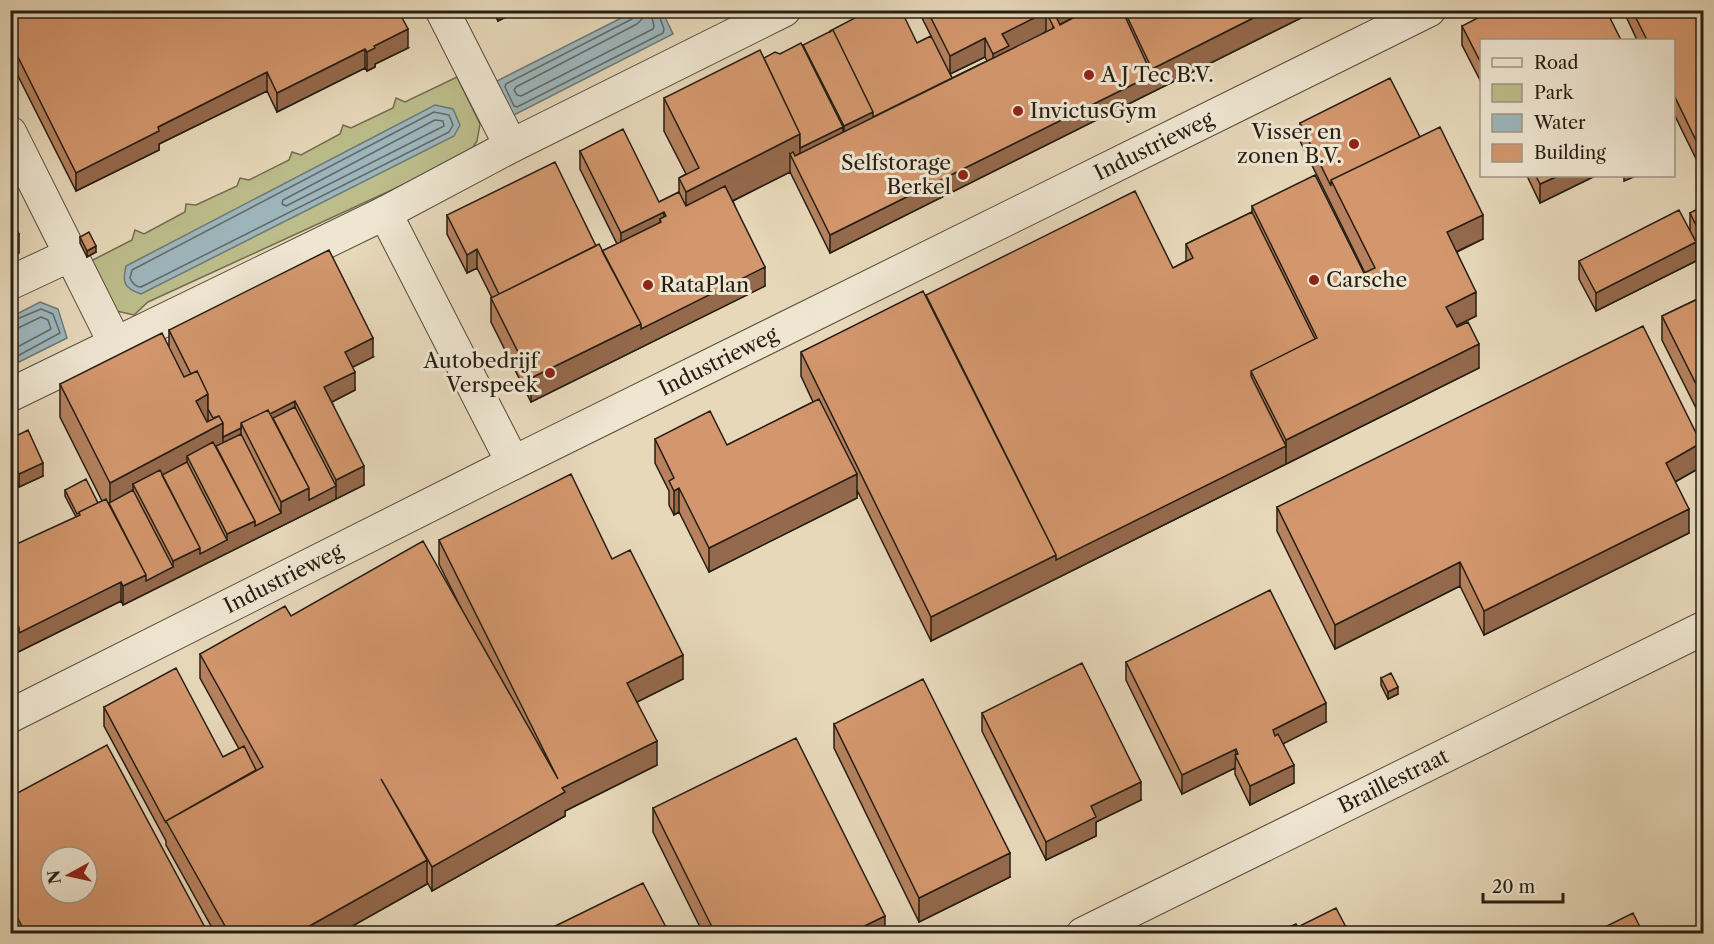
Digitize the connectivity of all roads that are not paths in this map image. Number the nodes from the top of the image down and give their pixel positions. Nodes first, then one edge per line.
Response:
1 (442, 10) edge
2 (1429, 10) edge
3 (765, 15) edge
4 (10, 133) edge
5 (511, 146) junction
6 (385, 213) junction
7 (70, 255) junction
8 (10, 283) edge
9 (115, 343) junction
10 (10, 395) edge
11 (513, 463) junction
12 (1704, 628) edge
13 (10, 716) edge
14 (1083, 933) edge

1 - 5 street
2 - 11 street, Industrieweg
3 - 5 street
4 - 7 street
5 - 6 street
6 - 9 street
6 - 11 street
7 - 8 street
7 - 9 street
9 - 10 street
11 - 13 street, Industrieweg
12 - 14 street, Braillestraat

